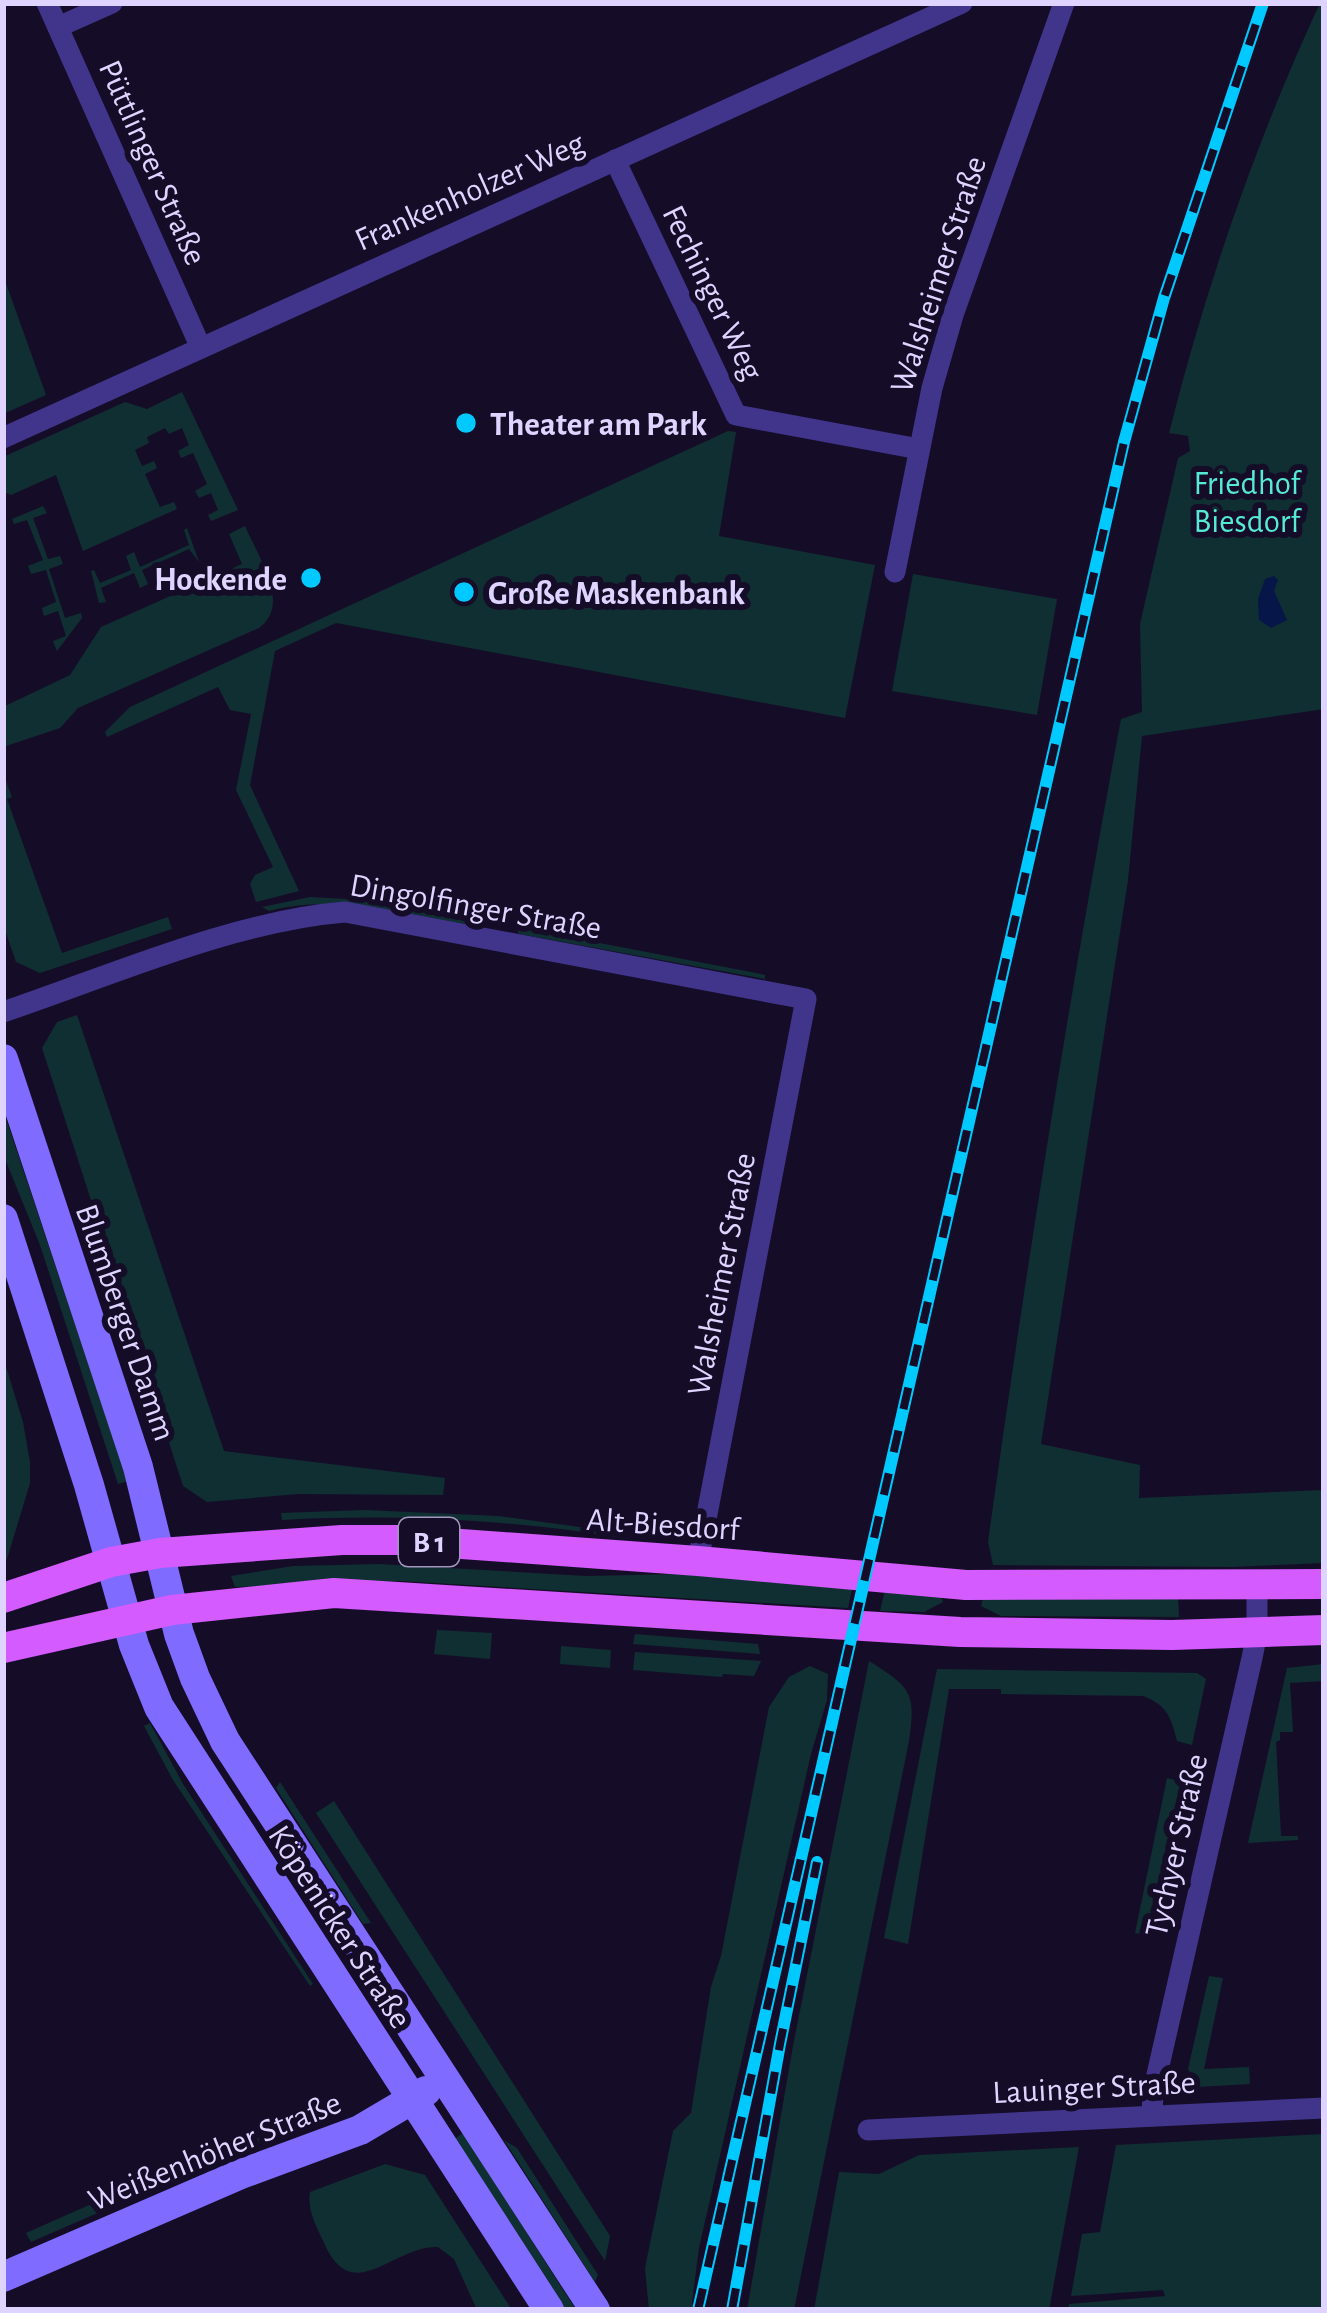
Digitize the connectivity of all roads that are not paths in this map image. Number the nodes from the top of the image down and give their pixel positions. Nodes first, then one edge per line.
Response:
1 (47, 3) edge
2 (112, 3) edge
3 (962, 3) edge
4 (1064, 3) edge
5 (58, 27) junction
6 (615, 160) junction
7 (201, 347) junction
8 (3, 438) edge
9 (920, 448) junction
10 (895, 572) dead end
11 (806, 999) joint
12 (3, 1012) edge
13 (3, 1059) edge
14 (3, 1219) edge
15 (160, 1553) junction
16 (698, 1561) junction
17 (110, 1562) junction
18 (1324, 1584) edge
19 (1257, 1587) junction
20 (3, 1598) edge
21 (172, 1610) junction
22 (126, 1619) junction
23 (1324, 1630) edge
24 (1257, 1633) junction
25 (3, 1648) edge
26 (446, 2078) junction
27 (412, 2100) junction
28 (1324, 2108) edge
29 (1152, 2116) junction
30 (868, 2130) dead end
31 (3, 2277) edge
32 (549, 2310) edge
33 (595, 2310) edge

1 - 5 street, Püttlinger Straße
2 - 5 street
3 - 6 street, Frankenholzer Weg
4 - 9 street, Walsheimer Straße
5 - 7 street, Püttlinger Straße
6 - 7 street, Frankenholzer Weg
6 - 9 street, Fechinger Weg
7 - 8 street, Frankenholzer Weg
9 - 10 street, Walsheimer Straße
11 - 12 street, Dingolfinger Straße
11 - 16 street, Walsheimer Straße
13 - 15 main road, Blumberger Damm
14 - 17 main road
15 - 16 main road, Alt-Biesdorf / B 1
15 - 17 main road, Alt-Biesdorf / B 1
15 - 21 main road, Blumberger Damm
16 - 19 main road, Alt-Biesdorf / B 1
17 - 20 main road, Alt-Biesdorf / B 1
17 - 22 main road, Köpenicker Straße
18 - 19 main road, Alt-Biesdorf / B 1
19 - 24 street, Tychyer Straße
21 - 22 main road, B 1
21 - 24 main road, B 1
21 - 26 main road, Köpenicker Straße
22 - 25 main road, B 1
22 - 27 main road, Köpenicker Straße
23 - 24 main road, B 1
24 - 29 street, Tychyer Straße
26 - 27 main road, Weißenhöher Straße
26 - 33 main road, Köpenicker Straße
27 - 31 main road, Weißenhöher Straße
27 - 32 main road, Köpenicker Straße
28 - 29 street, Lauinger Straße
29 - 30 street, Lauinger Straße

